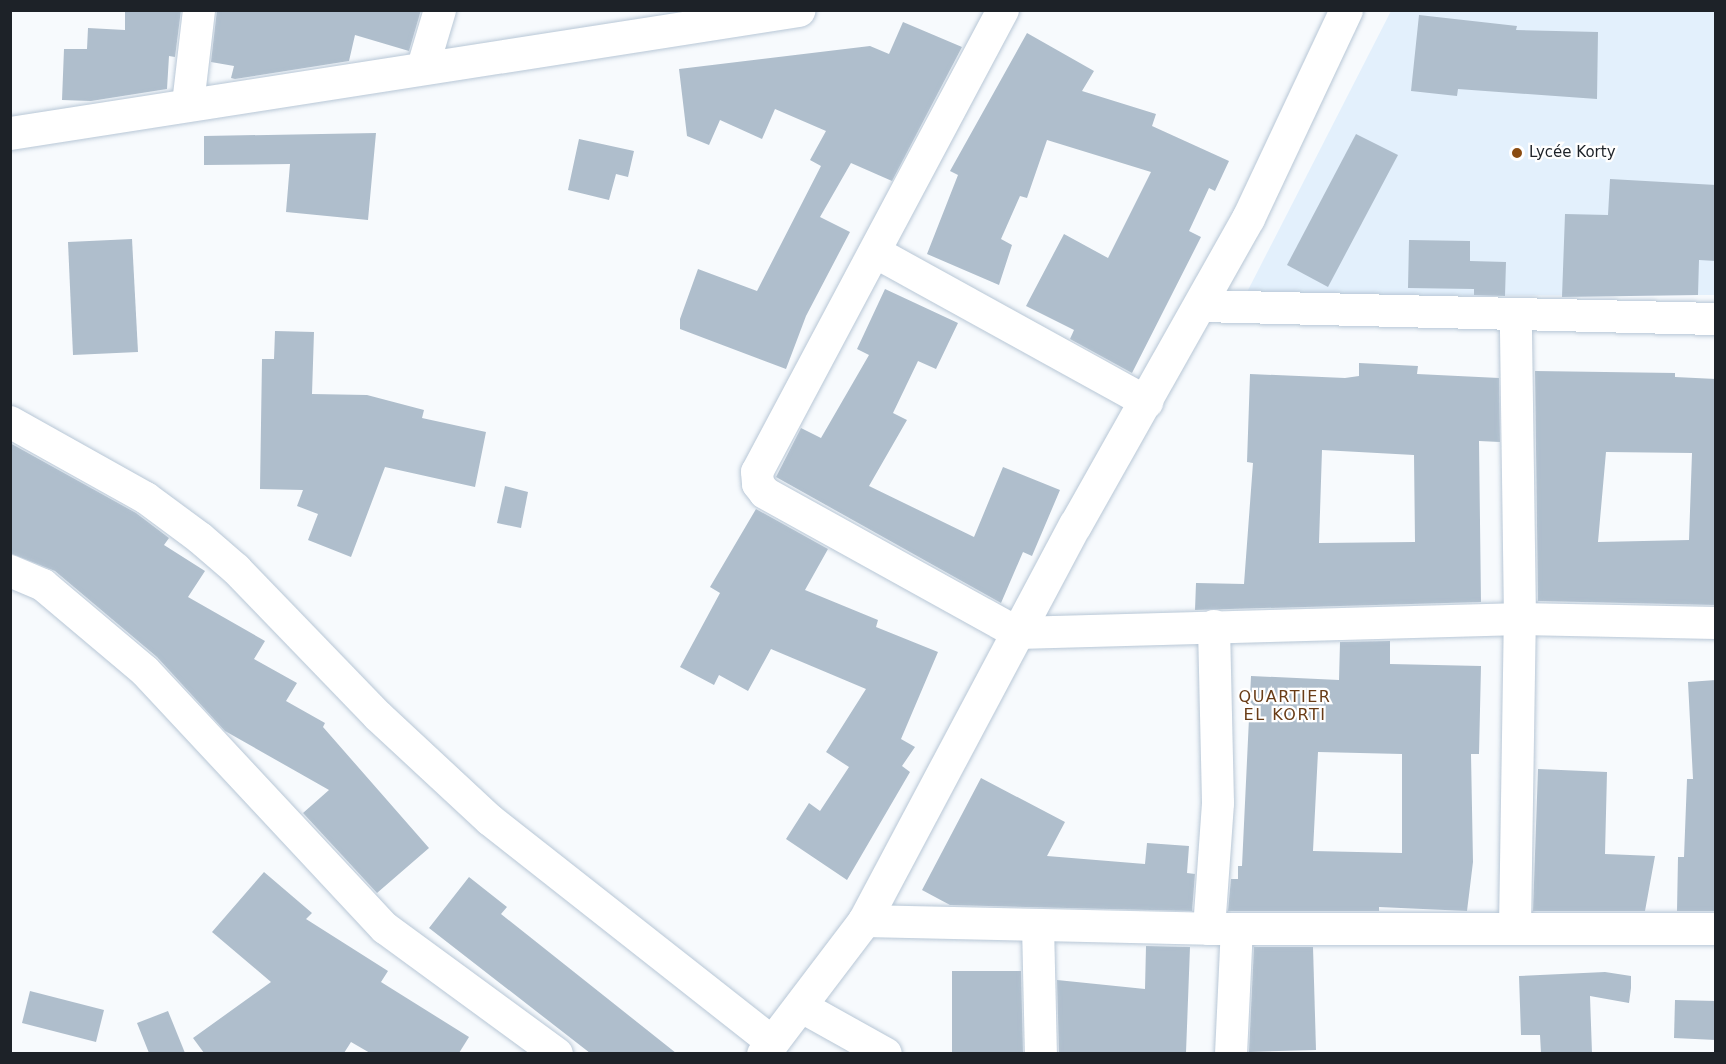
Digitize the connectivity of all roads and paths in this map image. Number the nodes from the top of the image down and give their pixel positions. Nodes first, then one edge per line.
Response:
1 (199, 10) edge
2 (440, 10) edge
3 (798, 10) edge
4 (1003, 10) edge
5 (1346, 10) edge
6 (672, 20) edge
7 (423, 67) junction
8 (188, 104) junction
9 (10, 133) edge
10 (875, 252) junction
11 (1201, 306) junction
12 (1516, 315) junction
13 (1716, 319) edge
14 (1147, 402) junction
15 (10, 422) edge
16 (10, 571) edge
17 (1521, 619) junction
18 (1716, 623) edge
19 (1214, 626) junction
20 (1018, 633) junction
21 (864, 921) junction
22 (1038, 925) junction
23 (1515, 928) junction
24 (1223, 929) junction
25 (1716, 929) edge
26 (802, 1007) junction
27 (768, 1048) edge
28 (557, 1053) edge
29 (886, 1053) edge
30 (1041, 1053) edge
31 (1231, 1053) edge

1 - 8 street
2 - 7 street
3 - 6 street
4 - 10 street
5 - 11 street
6 - 7 street
7 - 8 street
8 - 9 street
10 - 14 street
10 - 20 street
11 - 12 street
11 - 14 street
12 - 13 street
12 - 17 street
14 - 20 street
15 - 27 street
16 - 28 street
17 - 18 street
17 - 19 street
17 - 23 street
19 - 20 street
19 - 24 street
20 - 21 street
21 - 22 street
21 - 26 street
22 - 24 street
22 - 30 street
23 - 24 street
23 - 25 street
24 - 31 street
26 - 27 street
26 - 29 street

